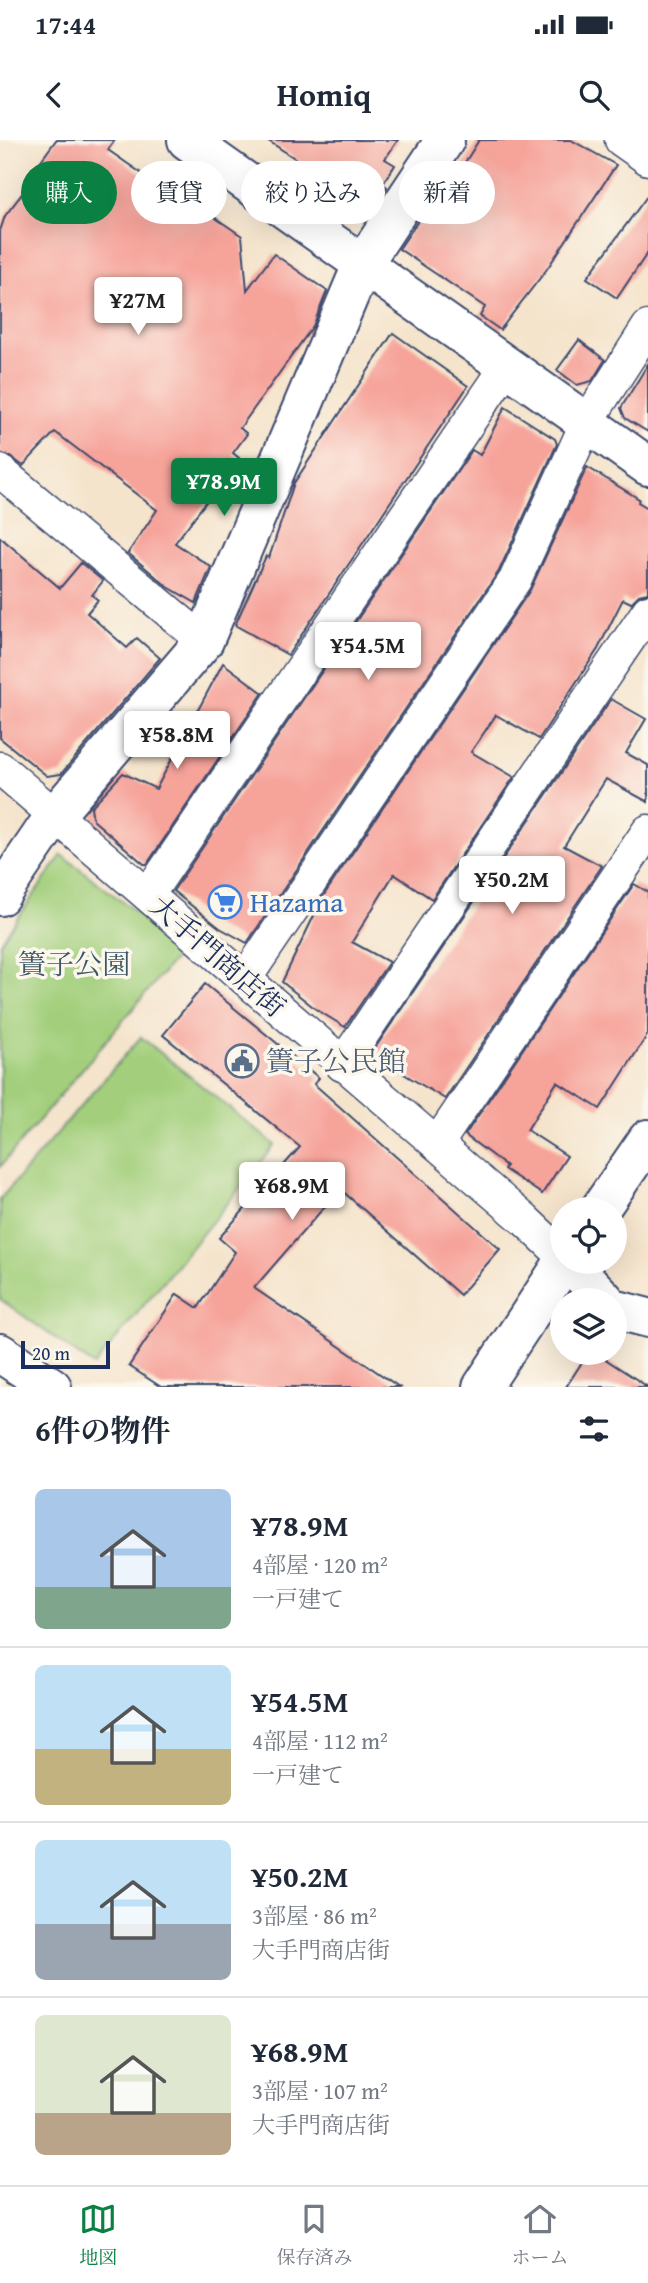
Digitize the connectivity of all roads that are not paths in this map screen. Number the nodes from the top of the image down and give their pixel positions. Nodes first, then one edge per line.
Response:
1 (187, 140) edge
2 (445, 140) edge
3 (621, 140) edge
4 (648, 159) edge
5 (362, 265) junction
6 (648, 327) edge
7 (507, 366) junction
8 (587, 422) junction
9 (648, 466) edge
10 (0, 471) edge
11 (648, 611) edge
12 (204, 640) junction
13 (0, 768) edge
14 (55, 815) junction
15 (648, 831) edge
16 (148, 895) junction
17 (0, 896) edge
18 (245, 979) junction
19 (342, 1065) junction
20 (648, 1139) edge
21 (437, 1144) junction
22 (608, 1197) edge
23 (550, 1244) edge
24 (558, 1274) edge
25 (578, 1274) edge
26 (593, 1288) edge
27 (627, 1312) edge
28 (648, 1318) edge
29 (0, 1353) edge
30 (43, 1385) edge
31 (482, 1387) edge

1 - 5 street
2 - 5 street
3 - 4 street
5 - 7 street
5 - 12 street
6 - 8 street
7 - 8 street
7 - 16 street
8 - 9 street
8 - 18 street
10 - 12 street
11 - 19 street
12 - 14 street
13 - 14 street, 大手門商店街
14 - 16 street, 大手門商店街
14 - 17 street
15 - 21 street
16 - 18 street, 大手門商店街
18 - 19 street, 大手門商店街
19 - 21 street, 大手門商店街
20 - 22 street
21 - 23 street, 大手門商店街
24 - 31 street
25 - 26 street
27 - 28 street
29 - 30 street

